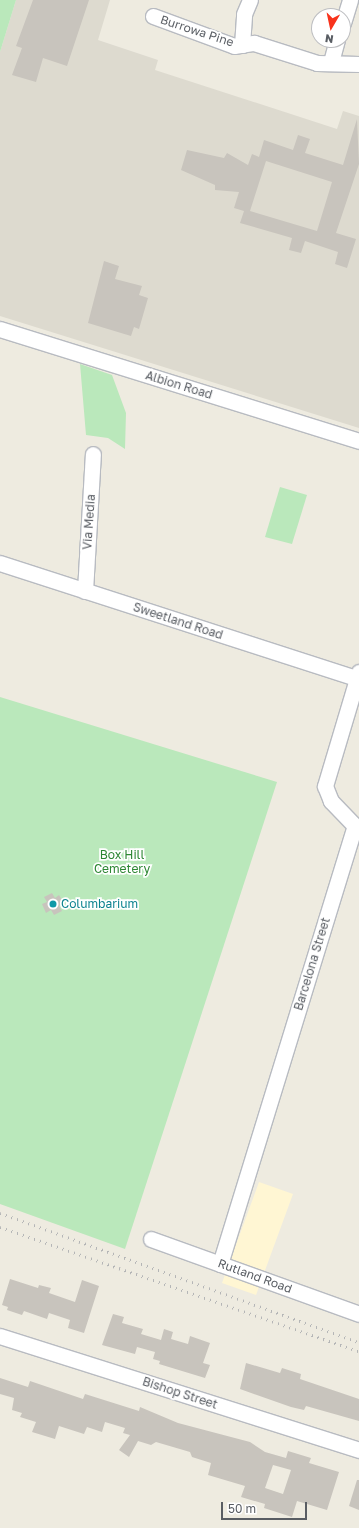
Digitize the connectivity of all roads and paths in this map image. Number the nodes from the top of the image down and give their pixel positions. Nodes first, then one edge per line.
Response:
1 (250, 0) edge
2 (153, 16) dead end
3 (242, 45) junction
4 (335, 48) edge
5 (331, 62) junction
6 (359, 64) edge
7 (0, 329) edge
8 (359, 440) edge
9 (93, 454) dead end
10 (0, 563) edge
11 (85, 591) junction
12 (358, 675) edge
13 (151, 1239) dead end
14 (220, 1264) junction
15 (359, 1314) edge
16 (0, 1336) edge
17 (359, 1450) edge

1 - 3 street
2 - 3 street, Burrowa Pine
3 - 5 street, Burrowa Pine
4 - 5 street
5 - 6 street, Burrowa Pine
7 - 8 street, Albion Road
9 - 11 street, Via Media
10 - 11 street, Sweetland Road
11 - 12 street, Sweetland Road
12 - 14 street, Barcelona Street
13 - 14 street, Rutland Road
14 - 15 street, Rutland Road
16 - 17 street, Bishop Street

